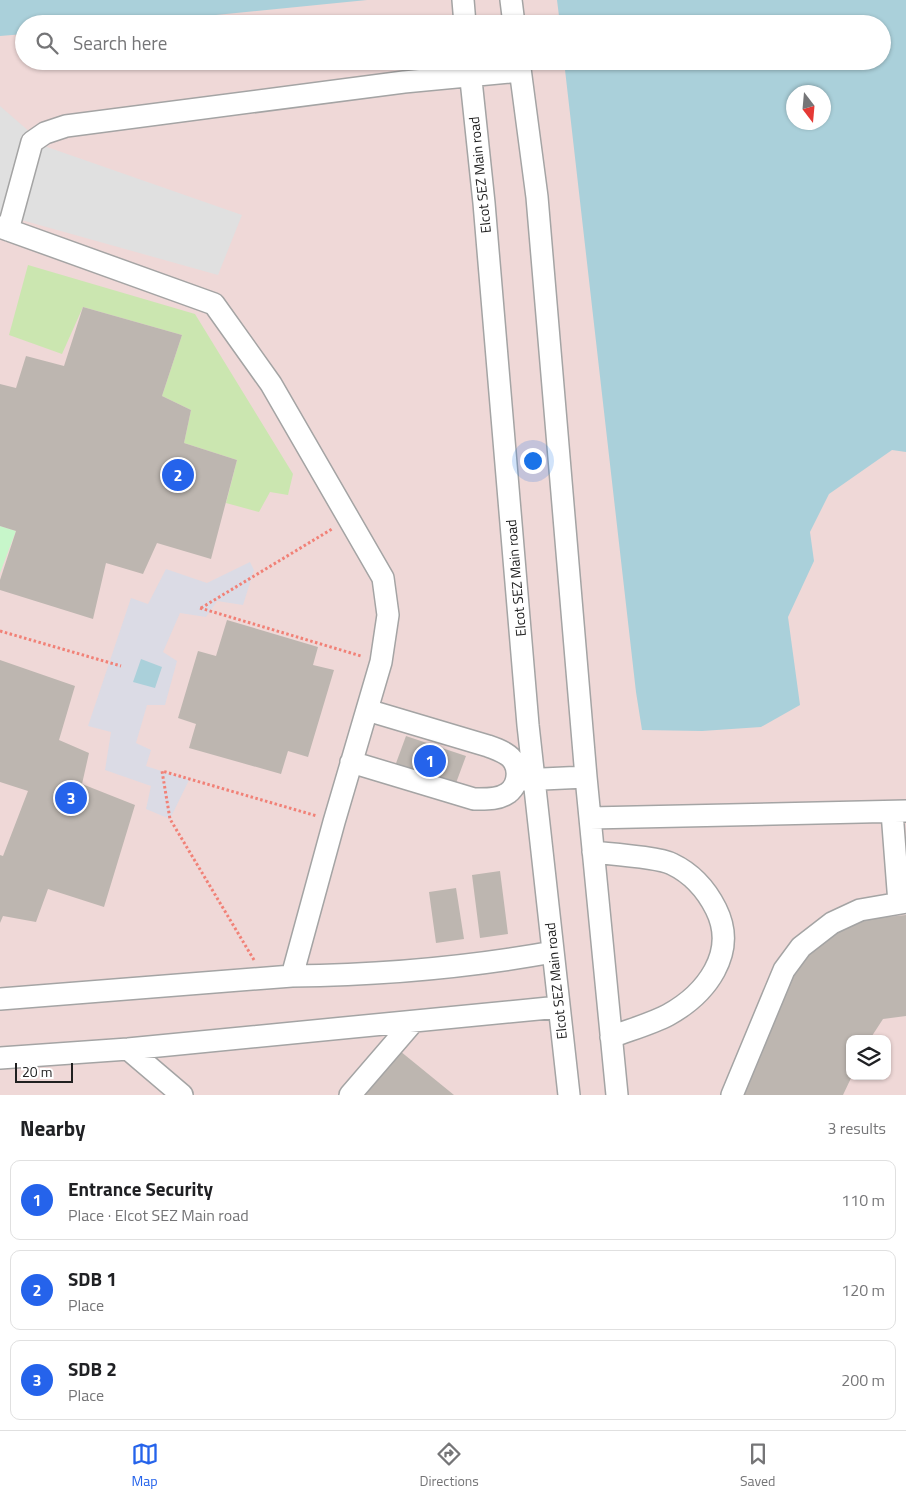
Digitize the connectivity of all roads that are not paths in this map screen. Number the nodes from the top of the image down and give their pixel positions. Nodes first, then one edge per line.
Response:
1 (463, 0) edge
2 (511, 0) edge
3 (464, 15) edge
4 (513, 15) edge
5 (464, 70) edge
6 (469, 70) edge
7 (521, 70) edge
8 (4, 229) edge
9 (367, 710) junction
10 (352, 762) junction
11 (586, 777) junction
12 (526, 781) junction
13 (899, 811) edge
14 (590, 818) junction
15 (593, 852) junction
16 (903, 902) edge
17 (553, 952) junction
18 (292, 976) junction
19 (0, 999) edge
20 (559, 1007) junction
21 (413, 1022) junction
22 (611, 1036) junction
23 (128, 1049) junction
24 (0, 1058) edge
25 (182, 1095) edge
26 (350, 1095) edge
27 (568, 1095) edge
28 (617, 1095) edge
29 (732, 1095) edge

1 - 3 street
2 - 4 street
5 - 8 street
6 - 12 street, Elcot SEZ Main road
7 - 11 street
8 - 9 street
9 - 10 street
9 - 12 street
10 - 12 street
10 - 18 street
11 - 12 street
11 - 14 street
12 - 17 street, Elcot SEZ Main road
13 - 14 street
13 - 16 street
14 - 15 street
15 - 22 street
15 - 22 street
16 - 29 street
17 - 18 street
17 - 20 street, Elcot SEZ Main road
18 - 19 street
20 - 21 street
20 - 27 street, Elcot SEZ Main road
21 - 23 street
21 - 26 street
22 - 28 street
23 - 24 street
23 - 25 street

